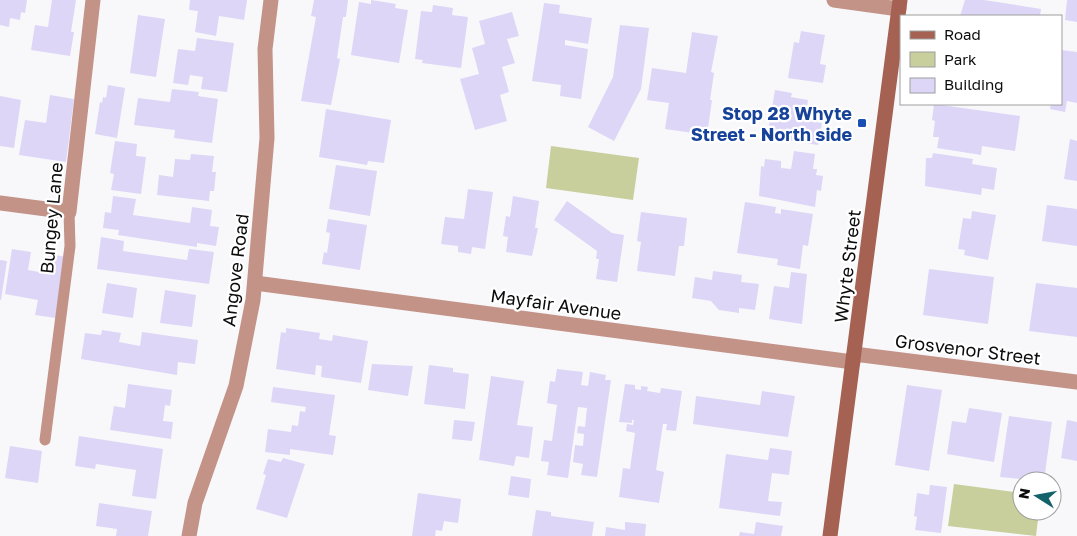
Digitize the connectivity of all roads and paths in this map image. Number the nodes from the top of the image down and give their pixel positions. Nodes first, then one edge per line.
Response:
1 (94, 0) edge
2 (272, 0) edge
3 (834, 0) edge
4 (900, 4) edge
5 (0, 203) edge
6 (68, 212) junction
7 (255, 283) junction
8 (854, 358) junction
9 (1077, 382) edge
10 (45, 440) dead end
11 (188, 536) edge
12 (830, 536) edge

1 - 6 street, Bungey Lane
2 - 7 street, Angove Road
3 - 4 street
4 - 8 street, Whyte Street
5 - 6 street
6 - 10 lane, Bungey Lane
7 - 8 street, Mayfair Avenue
7 - 11 street, Angove Road
8 - 9 street, Grosvenor Street
8 - 12 street, Whyte Street

